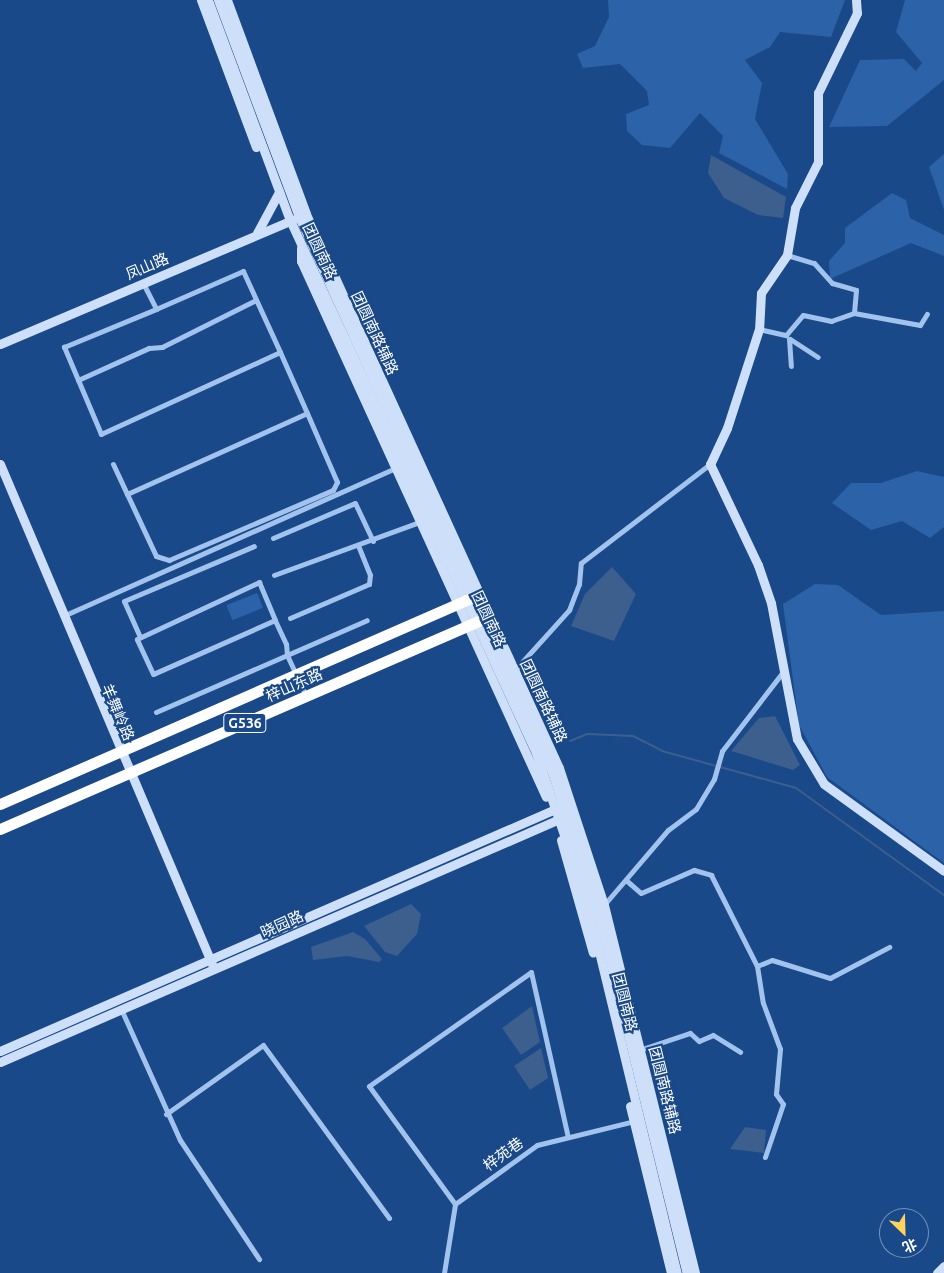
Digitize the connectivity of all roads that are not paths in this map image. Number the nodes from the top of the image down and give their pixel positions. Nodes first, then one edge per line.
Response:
1 (201, 0) edge
2 (208, 0) edge
3 (218, 0) edge
4 (227, 0) edge
5 (856, 0) edge
6 (279, 190) junction
7 (298, 217) junction
8 (256, 235) junction
9 (787, 255) junction
10 (144, 282) junction
11 (256, 300) junction
12 (156, 308) junction
13 (854, 313) junction
14 (927, 314) dead end
15 (759, 329) junction
16 (788, 337) junction
17 (0, 344) edge
18 (280, 352) junction
19 (818, 358) dead end
20 (791, 366) dead end
21 (78, 380) junction
22 (307, 414) junction
23 (0, 464) edge
24 (113, 464) dead end
25 (710, 464) junction
26 (400, 467) junction
27 (127, 494) junction
28 (424, 520) junction
29 (273, 538) dead end
30 (373, 541) junction
31 (254, 546) dead end
32 (358, 546) junction
33 (274, 575) dead end
34 (468, 599) junction
35 (63, 616) junction
36 (290, 618) dead end
37 (275, 620) junction
38 (367, 620) dead end
39 (479, 621) junction
40 (140, 637) junction
41 (287, 655) junction
42 (512, 673) junction
43 (782, 673) junction
44 (296, 674) junction
45 (306, 696) junction
46 (156, 712) dead end
47 (530, 740) junction
48 (120, 752) junction
49 (531, 758) junction
50 (129, 773) junction
51 (0, 804) edge
52 (560, 807) junction
53 (564, 817) junction
54 (0, 829) edge
55 (944, 871) edge
56 (627, 881) junction
57 (601, 908) junction
58 (889, 947) dead end
59 (212, 964) junction
60 (757, 966) junction
61 (121, 1009) junction
62 (0, 1051) edge
63 (636, 1051) junction
64 (740, 1052) dead end
65 (0, 1062) edge
66 (166, 1114) junction
67 (637, 1120) junction
68 (568, 1137) junction
69 (765, 1157) dead end
70 (455, 1204) junction
71 (389, 1218) dead end
72 (259, 1259) dead end
73 (944, 1266) edge
74 (444, 1273) edge
75 (670, 1273) edge
76 (677, 1273) edge
77 (687, 1273) edge
78 (695, 1273) edge
79 (937, 1273) edge

1 - 6 street
2 - 6 street, 团圆南路
3 - 7 street, 团圆南路
4 - 7 street, 团圆南路辅路
5 - 9 street
6 - 7 street, 团圆南路
6 - 8 street
7 - 8 street, 凤山路
7 - 26 street, 团圆南路
7 - 34 street, 团圆南路辅路
8 - 10 street, 凤山路
9 - 13 street
9 - 15 street
10 - 12 street
10 - 17 street, 凤山路
11 - 12 street
11 - 18 street
11 - 21 street
12 - 21 street
13 - 14 street
13 - 16 street
15 - 16 street
15 - 25 street
16 - 19 street
16 - 20 street
18 - 21 street
18 - 22 street
22 - 27 street
22 - 27 street
23 - 35 street, 羊舞岭路
24 - 27 street
25 - 42 street
25 - 43 street
26 - 28 street, 团圆南路
26 - 35 street
28 - 30 street
28 - 34 street, 团圆南路
29 - 30 street
30 - 32 street
31 - 40 street
32 - 33 street
32 - 36 street
34 - 39 street, 团圆南路辅路
34 - 39 street, 团圆南路
34 - 44 highway, 梓山东路 / G536
35 - 48 street, 羊舞岭路
37 - 40 street
37 - 40 street
37 - 41 street
38 - 41 street
39 - 42 street, 团圆南路
39 - 45 highway, 梓山东路 / G536
39 - 47 street, 团圆南路
39 - 49 street, 团圆南路辅路
41 - 44 street
41 - 46 street
42 - 52 street, 团圆南路辅路
43 - 55 street
43 - 56 street
44 - 45 street
44 - 48 highway, 梓山东路 / G536
45 - 50 highway, 梓山东路 / G536
47 - 49 street
47 - 52 street, 团圆南路
48 - 50 street, 羊舞岭路
48 - 51 highway, 梓山东路 / G536
49 - 52 street, 团圆南路辅路
50 - 54 highway, 梓山东路 / G536
50 - 59 street, 羊舞岭路
52 - 53 street, 团圆南路
52 - 53 street, 团圆南路辅路
52 - 59 street, 晓园路
53 - 57 street, 团圆南路
53 - 59 street, 晓园路
53 - 67 street, 团圆南路
56 - 57 street
56 - 60 street
57 - 63 street, 团圆南路
58 - 60 street
59 - 61 street, 晓园路
59 - 62 street, 晓园路
60 - 69 street
61 - 65 street, 晓园路
61 - 66 street
63 - 64 street
63 - 77 street, 团圆南路
63 - 78 street, 团圆南路辅路
66 - 71 street
66 - 72 street
67 - 68 street, 梓苑巷
67 - 75 street
67 - 76 street, 团圆南路
68 - 70 street, 梓苑巷
68 - 70 street
70 - 74 street
73 - 79 street

